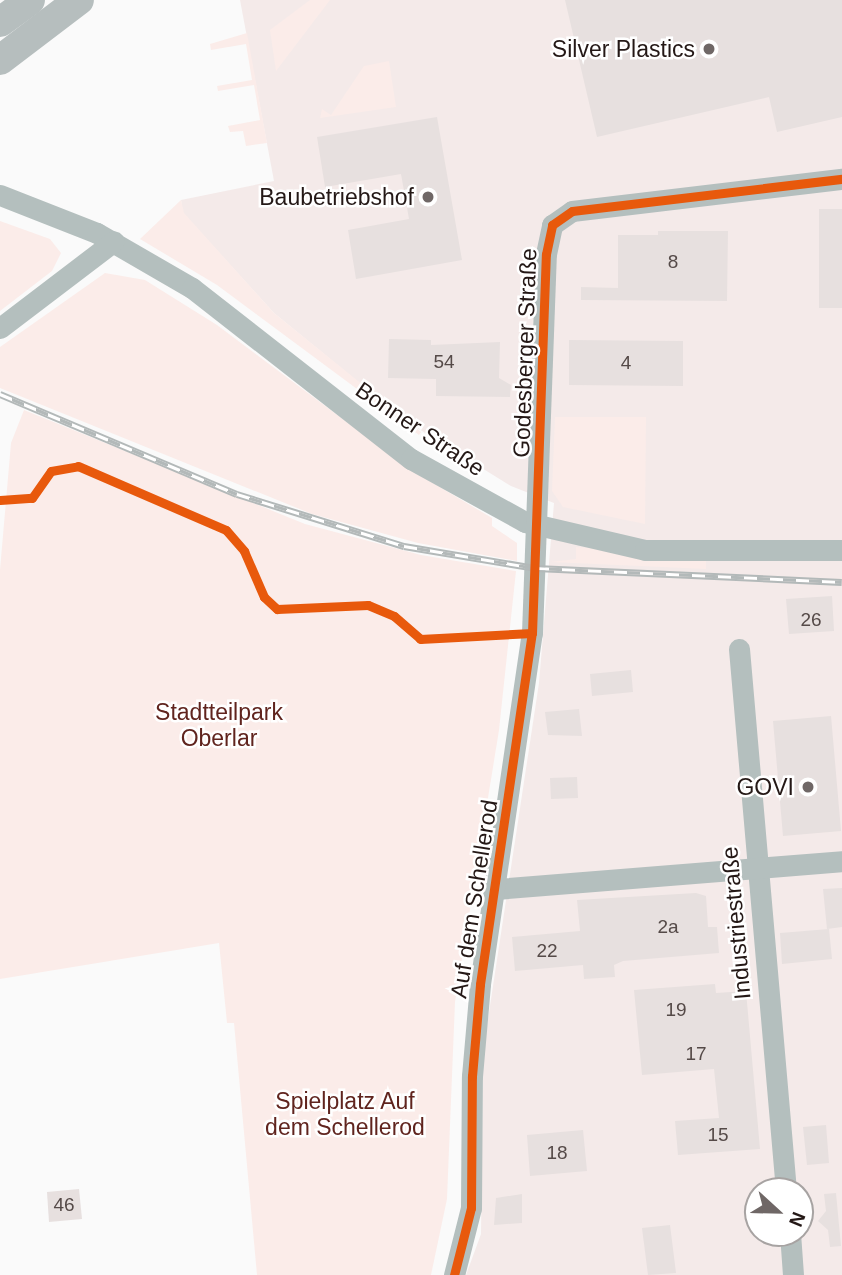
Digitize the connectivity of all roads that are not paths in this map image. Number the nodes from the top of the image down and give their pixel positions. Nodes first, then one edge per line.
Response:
1 (30, 0) edge
2 (79, 0) edge
3 (0, 23) edge
4 (0, 60) edge
5 (842, 179) edge
6 (0, 195) edge
7 (0, 209) edge
8 (108, 245) junction
9 (0, 328) edge
10 (538, 527) junction
11 (842, 550) edge
12 (739, 649) dead end
13 (842, 861) edge
14 (757, 867) junction
15 (496, 888) junction
16 (785, 1177) edge
17 (791, 1247) edge
18 (454, 1275) edge
19 (793, 1275) edge

1 - 3 highway
2 - 4 highway
5 - 10 street, Godesberger Straße
6 - 8 street, Bonner Straße
7 - 8 street, Bonner Straße
8 - 9 street
8 - 10 street, Bonner Straße
10 - 11 street, Bonner Straße
10 - 15 street, Auf dem Schellerod
12 - 14 street, Industriestraße
13 - 14 street
14 - 15 street
14 - 16 street, Industriestraße
15 - 18 street, Auf dem Schellerod
17 - 19 street

